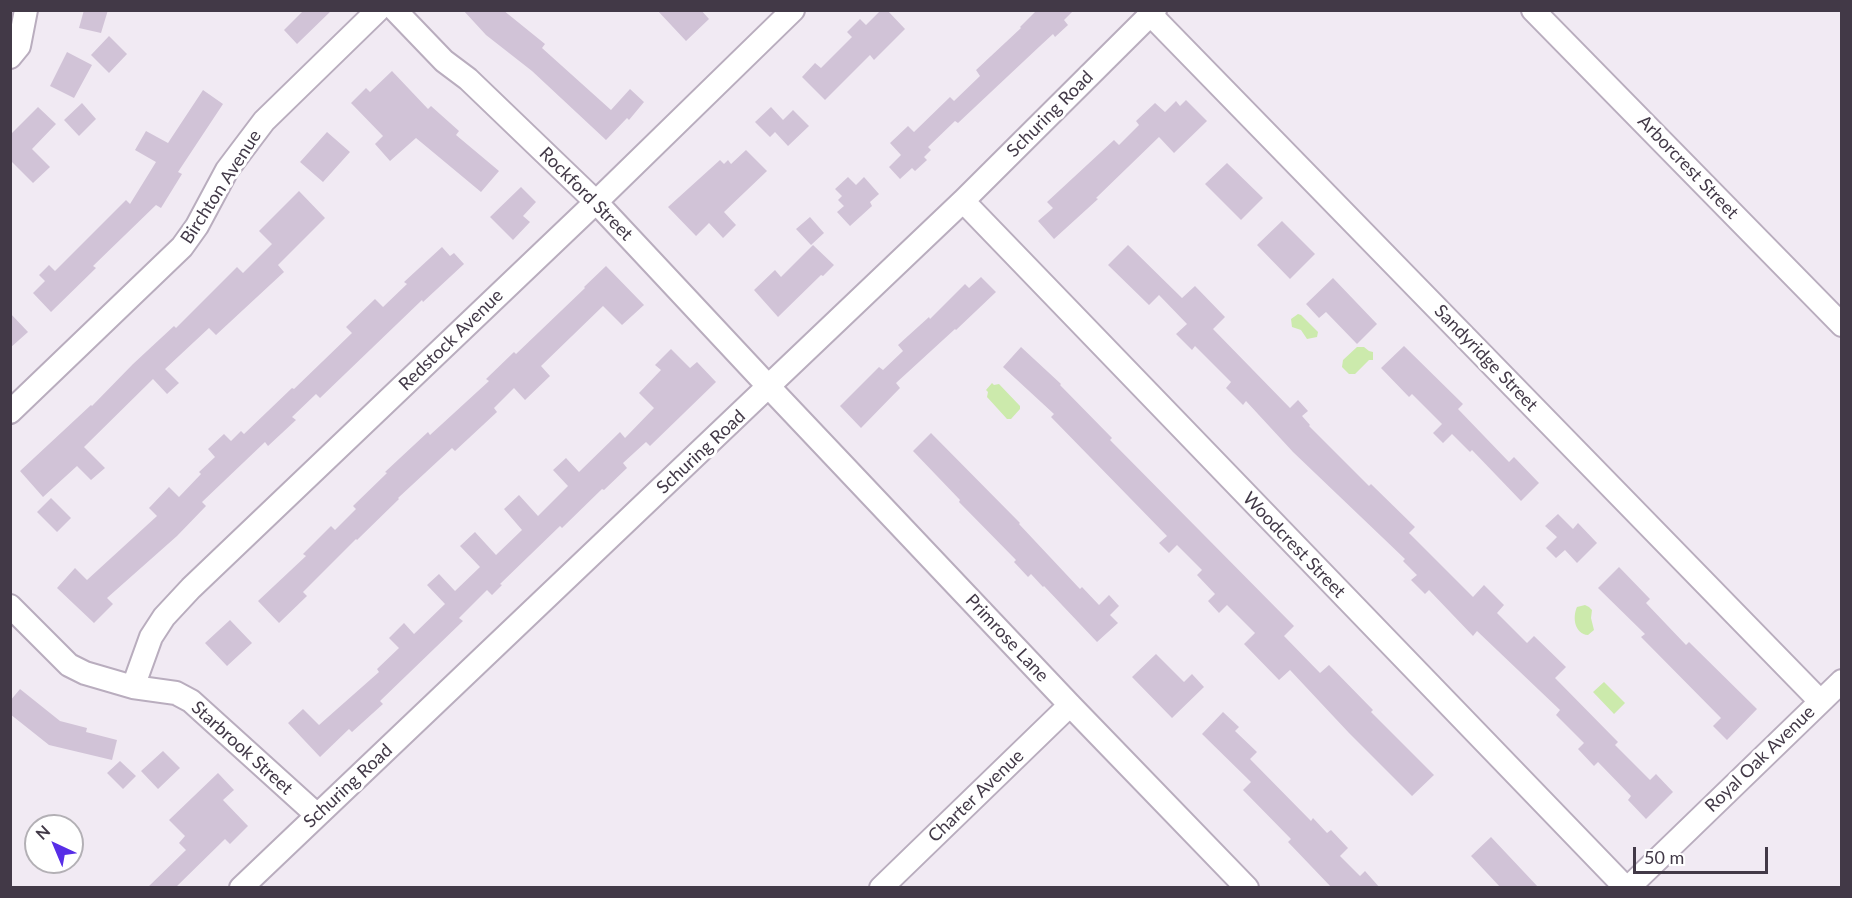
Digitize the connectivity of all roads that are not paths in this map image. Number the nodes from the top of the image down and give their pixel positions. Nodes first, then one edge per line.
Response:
1 (26, 10) edge
2 (378, 10) edge
3 (395, 10) edge
4 (1533, 10) edge
5 (1153, 13) edge
6 (784, 14) edge
7 (10, 57) edge
8 (963, 201) junction
9 (596, 202) junction
10 (1842, 325) edge
11 (769, 387) junction
12 (10, 412) edge
13 (10, 606) edge
14 (1842, 681) edge
15 (133, 687) junction
16 (1820, 700) junction
17 (1070, 705) junction
18 (317, 815) junction
19 (241, 888) edge
20 (881, 888) edge
21 (1247, 888) edge
22 (1627, 888) edge

1 - 7 street
2 - 12 street, Birchton Avenue
3 - 9 street, Rockford Street
4 - 10 street, Arborcrest Street
5 - 8 street, Schuring Road
5 - 16 street, Sandyridge Street
6 - 9 street, Redstock Avenue
8 - 11 street, Schuring Road
8 - 22 street, Woodcrest Street
9 - 11 street, Rockford Street
9 - 15 street, Redstock Avenue
11 - 17 street, Primrose Lane
11 - 18 street, Schuring Road
13 - 15 street, Starbrook Street
14 - 16 street, Royal Oak Avenue
15 - 18 street, Starbrook Street
16 - 22 street, Royal Oak Avenue
17 - 20 street, Charter Avenue
17 - 21 street, Primrose Lane
18 - 19 street, Schuring Road

